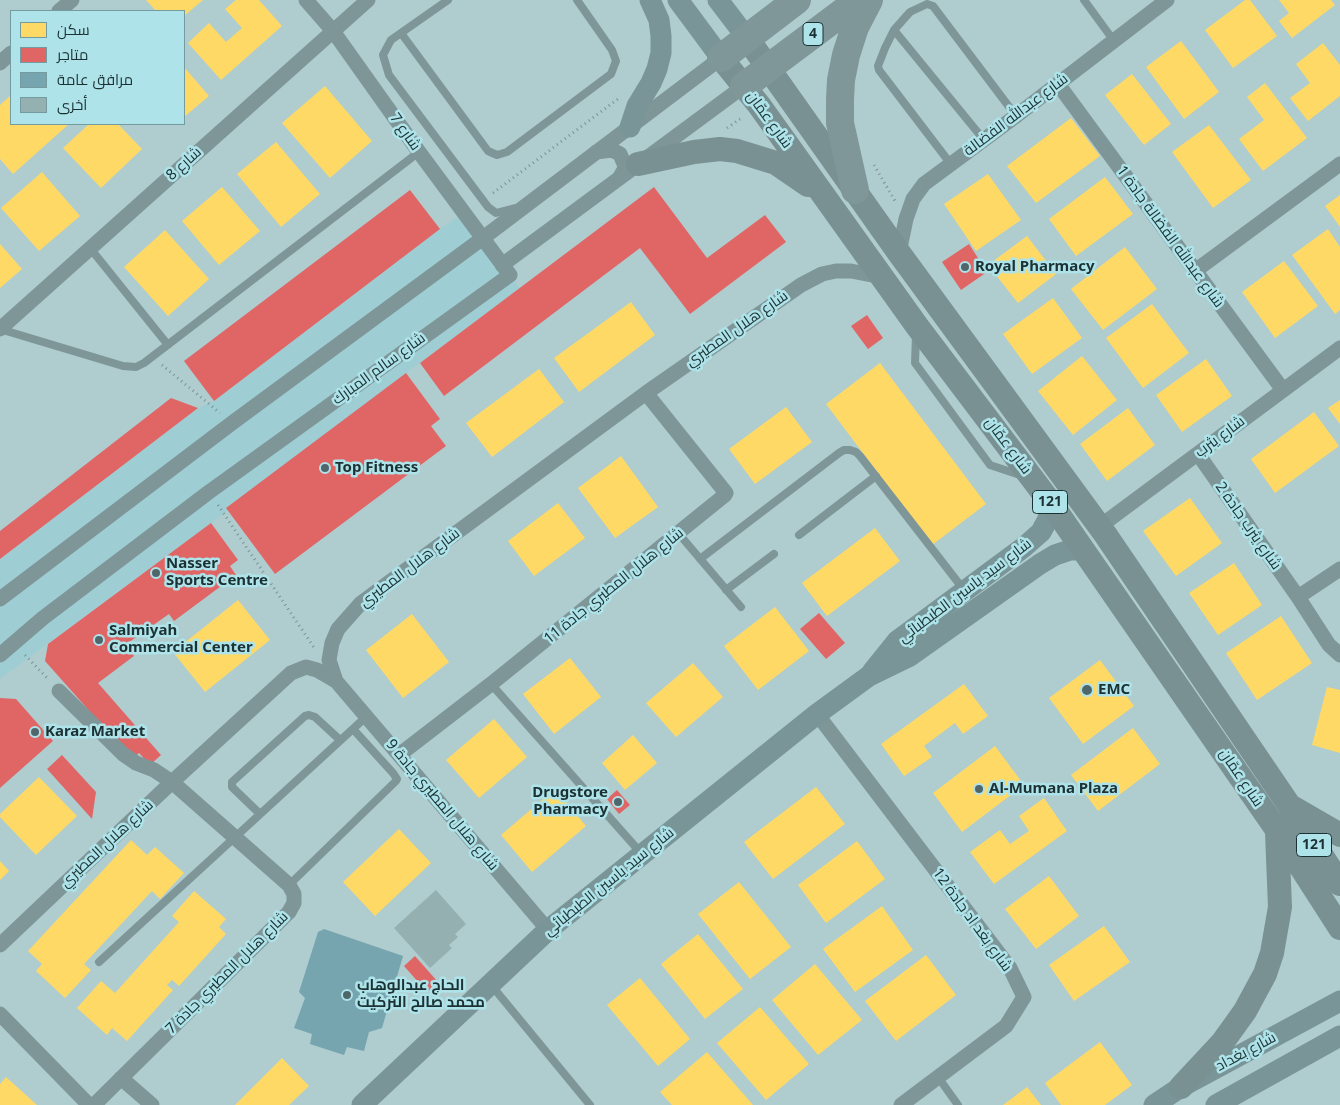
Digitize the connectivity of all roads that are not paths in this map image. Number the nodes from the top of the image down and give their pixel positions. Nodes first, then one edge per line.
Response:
1 (72, 0) edge
2 (306, 0) edge
3 (368, 0) edge
4 (448, 0) edge
5 (577, 0) edge
6 (650, 0) edge
7 (678, 0) edge
8 (718, 0) edge
9 (797, 0) edge
10 (859, 0) edge
11 (869, 0) edge
12 (1084, 0) edge
13 (1162, 2) edge
14 (61, 10) edge
15 (894, 30) junction
16 (333, 31) junction
17 (401, 33) junction
18 (747, 38) junction
19 (1114, 40) junction
20 (10, 54) edge
21 (721, 58) junction
22 (0, 63) edge
23 (768, 67) junction
24 (1058, 84) junction
25 (744, 86) junction
26 (1016, 116) junction
27 (630, 127) junction
28 (984, 140) junction
29 (419, 152) junction
30 (596, 152) junction
31 (950, 163) junction
32 (1340, 164) edge
33 (629, 171) junction
34 (855, 190) junction
35 (825, 198) junction
36 (526, 206) junction
37 (483, 238) junction
38 (90, 248) junction
39 (899, 253) junction
40 (502, 265) junction
41 (1195, 271) junction
42 (882, 277) junction
43 (0, 329) edge
44 (168, 346) junction
45 (1340, 348) edge
46 (1283, 390) junction
47 (646, 393) junction
48 (1198, 454) junction
49 (876, 476) junction
50 (1050, 502) junction
51 (1100, 527) junction
52 (679, 534) junction
53 (799, 535) dead end
54 (1084, 550) junction
55 (774, 554) dead end
56 (700, 559) junction
57 (1340, 569) edge
58 (726, 590) junction
59 (965, 591) junction
60 (0, 598) edge
61 (1298, 598) junction
62 (741, 607) dead end
63 (0, 655) edge
64 (1340, 655) edge
65 (869, 676) junction
66 (336, 681) junction
67 (491, 684) junction
68 (59, 691) road end
69 (817, 714) junction
70 (367, 716) junction
71 (353, 729) junction
72 (340, 740) junction
73 (399, 755) junction
74 (172, 782) junction
75 (1289, 805) junction
76 (260, 814) junction
77 (1334, 828) edge
78 (1277, 830) junction
79 (235, 836) junction
80 (642, 854) junction
81 (1340, 884) edge
82 (289, 885) junction
83 (1340, 928) edge
84 (548, 930) junction
85 (0, 945) edge
86 (100, 962) dead end
87 (491, 984) junction
88 (1340, 1001) edge
89 (0, 1014) edge
90 (1340, 1036) edge
91 (121, 1078) junction
92 (938, 1078) junction
93 (1181, 1087) junction
94 (89, 1105) edge
95 (94, 1105) edge
96 (152, 1105) edge
97 (362, 1105) edge
98 (590, 1105) edge
99 (901, 1105) edge
100 (958, 1105) edge
101 (1154, 1105) edge
102 (1216, 1105) edge

1 - 14 street
2 - 16 street, شارع 7
3 - 16 street, شارع 8
4 - 17 lane
5 - 17 lane
6 - 27 street
7 - 21 street, شارع عمّان / 121
8 - 18 street, شارع عمّان / 121
9 - 18 highway, 4
10 - 23 highway, 4
11 - 34 highway
12 - 19 lane
13 - 19 street, شارع عبدالله الفضالة
15 - 26 lane
15 - 28 lane
15 - 31 lane
16 - 29 street, شارع 7
16 - 38 street, شارع 8
17 - 36 lane
18 - 21 highway, 4
18 - 23 main road, شارع عمّان / 121
19 - 24 street, شارع عبدالله الفضالة
20 - 22 street
21 - 25 main road, شارع عمّان / 121
21 - 27 street
23 - 25 highway, 4
23 - 34 main road, شارع عمّان / 121
24 - 26 street, شارع عبدالله الفضالة
24 - 41 street, شارع عبدالله الفضالة جادة 1
25 - 33 street
25 - 35 main road, شارع عمّان / 121
26 - 28 street, شارع عبدالله الفضالة
27 - 30 street
28 - 31 street, شارع عبدالله الفضالة
29 - 37 street, شارع 7
29 - 44 lane
30 - 33 street
30 - 36 street
31 - 39 street, شارع عبدالله الفضالة
32 - 41 street
33 - 35 main road
33 - 40 street
34 - 39 main road, شارع عمّان / 121
35 - 42 main road, شارع عمّان / 121
36 - 37 street
37 - 40 street, شارع 7
37 - 60 street
38 - 43 street, شارع 8
38 - 44 lane
39 - 51 main road, شارع عمّان / 121
40 - 63 street, شارع سالم المبارك
41 - 46 street, شارع عبدالله الفضالة جادة 1
42 - 47 street, شارع هلال المطيري
42 - 50 main road, شارع عمّان / 121
43 - 44 lane
45 - 46 street, شارع يثرب
46 - 48 street, شارع يثرب
47 - 52 street, شارع هلال المطيري جادة 11
47 - 66 street, شارع هلال المطيري
48 - 51 street, شارع يثرب
48 - 61 street, شارع يثرب جادة 2
49 - 53 lane
49 - 56 lane
49 - 59 lane
50 - 54 main road, شارع عمّان / 121
50 - 59 street, شارع سيد ياسين الطبطبائي
51 - 75 main road, شارع عمّان / 121
52 - 56 lane
52 - 67 street, شارع هلال المطيري جادة 11
54 - 65 street, شارع سيد ياسين الطبطبائي
54 - 78 main road, شارع عمّان / 121
55 - 58 lane
56 - 58 lane
57 - 61 street
58 - 62 lane
59 - 65 street, شارع سيد ياسين الطبطبائي
61 - 64 street, شارع يثرب جادة 2
65 - 69 street, شارع سيد ياسين الطبطبائي
66 - 70 street, شارع هلال المطيري جادة 9
66 - 74 street, شارع هلال المطيري
67 - 73 street, شارع هلال المطيري جادة 11
67 - 80 lane
68 - 74 street
69 - 80 street, شارع سيد ياسين الطبطبائي
69 - 92 street, شارع بغد اد جادة 12
70 - 71 lane
70 - 73 street, شارع هلال المطيري جادة 9
71 - 72 lane
71 - 82 lane
72 - 76 lane
72 - 76 lane
73 - 84 street, شارع هلال المطيري جادة 9
74 - 79 street
74 - 85 street, شارع هلال المطيري
75 - 77 main road
75 - 81 main road, شارع عمّان / 121
76 - 79 lane
78 - 83 main road, شارع عمّان / 121
78 - 93 main road
79 - 82 street
79 - 86 lane
80 - 84 street, شارع سيد ياسين الطبطبائي
82 - 91 street, شارع هلال المطيري جادة 7
84 - 87 street, شارع سيد ياسين الطبطبائي
87 - 97 street, شارع سيد ياسين الطبطبائي
87 - 98 lane
88 - 93 street, شارع بغداد
89 - 94 street
90 - 102 street, شارع بغداد
91 - 95 street, شارع هلال المطيري جادة 7
91 - 96 street
92 - 99 street, شارع بغد اد جادة 12
92 - 100 lane
93 - 101 street, شارع بغداد

